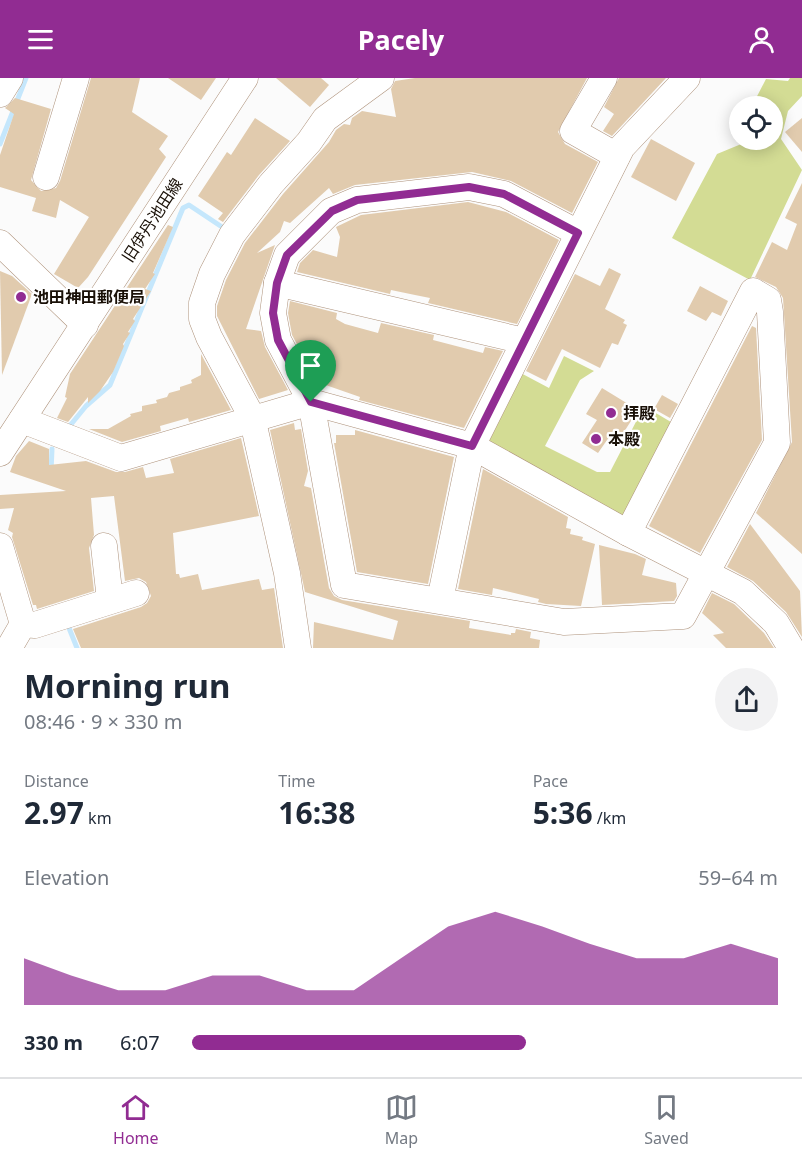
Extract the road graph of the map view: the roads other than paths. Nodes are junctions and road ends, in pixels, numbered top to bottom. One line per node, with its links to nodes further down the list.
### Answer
1 (10, 78): 7 (street)
2 (75, 78): 9 (street)
3 (245, 78): 13 (street, 旧伊丹池田線)
4 (381, 78): 16 (street)
5 (604, 78): 8 (street)
6 (687, 78): 8 (street)
7 (0, 94)
8 (617, 156): 10 (street)
9 (46, 177)
10 (578, 233): 12 (street); 14 (street)
11 (0, 243): 13 (street)
12 (277, 283): 14 (street); 15 (street)
13 (85, 325): 17 (street, 旧伊丹池田線)
14 (524, 341): 18 (street)
15 (311, 402): 16 (street); 18 (street); 26 (street)
16 (252, 417): 17 (street); 29 (street)
17 (22, 420): 19 (street, 旧伊丹池田線)
18 (472, 446): 20 (street); 26 (street)
19 (0, 453)
20 (628, 533): 23 (street); 23 (street)
21 (0, 546): 27 (street)
22 (104, 546): 25 (street)
23 (706, 574): 26 (street); 30 (street)
24 (136, 593): 25 (street)
25 (110, 600): 27 (street)
26 (440, 600)
27 (23, 624): 28 (street)
28 (9, 648)
29 (298, 648)
30 (791, 648)

